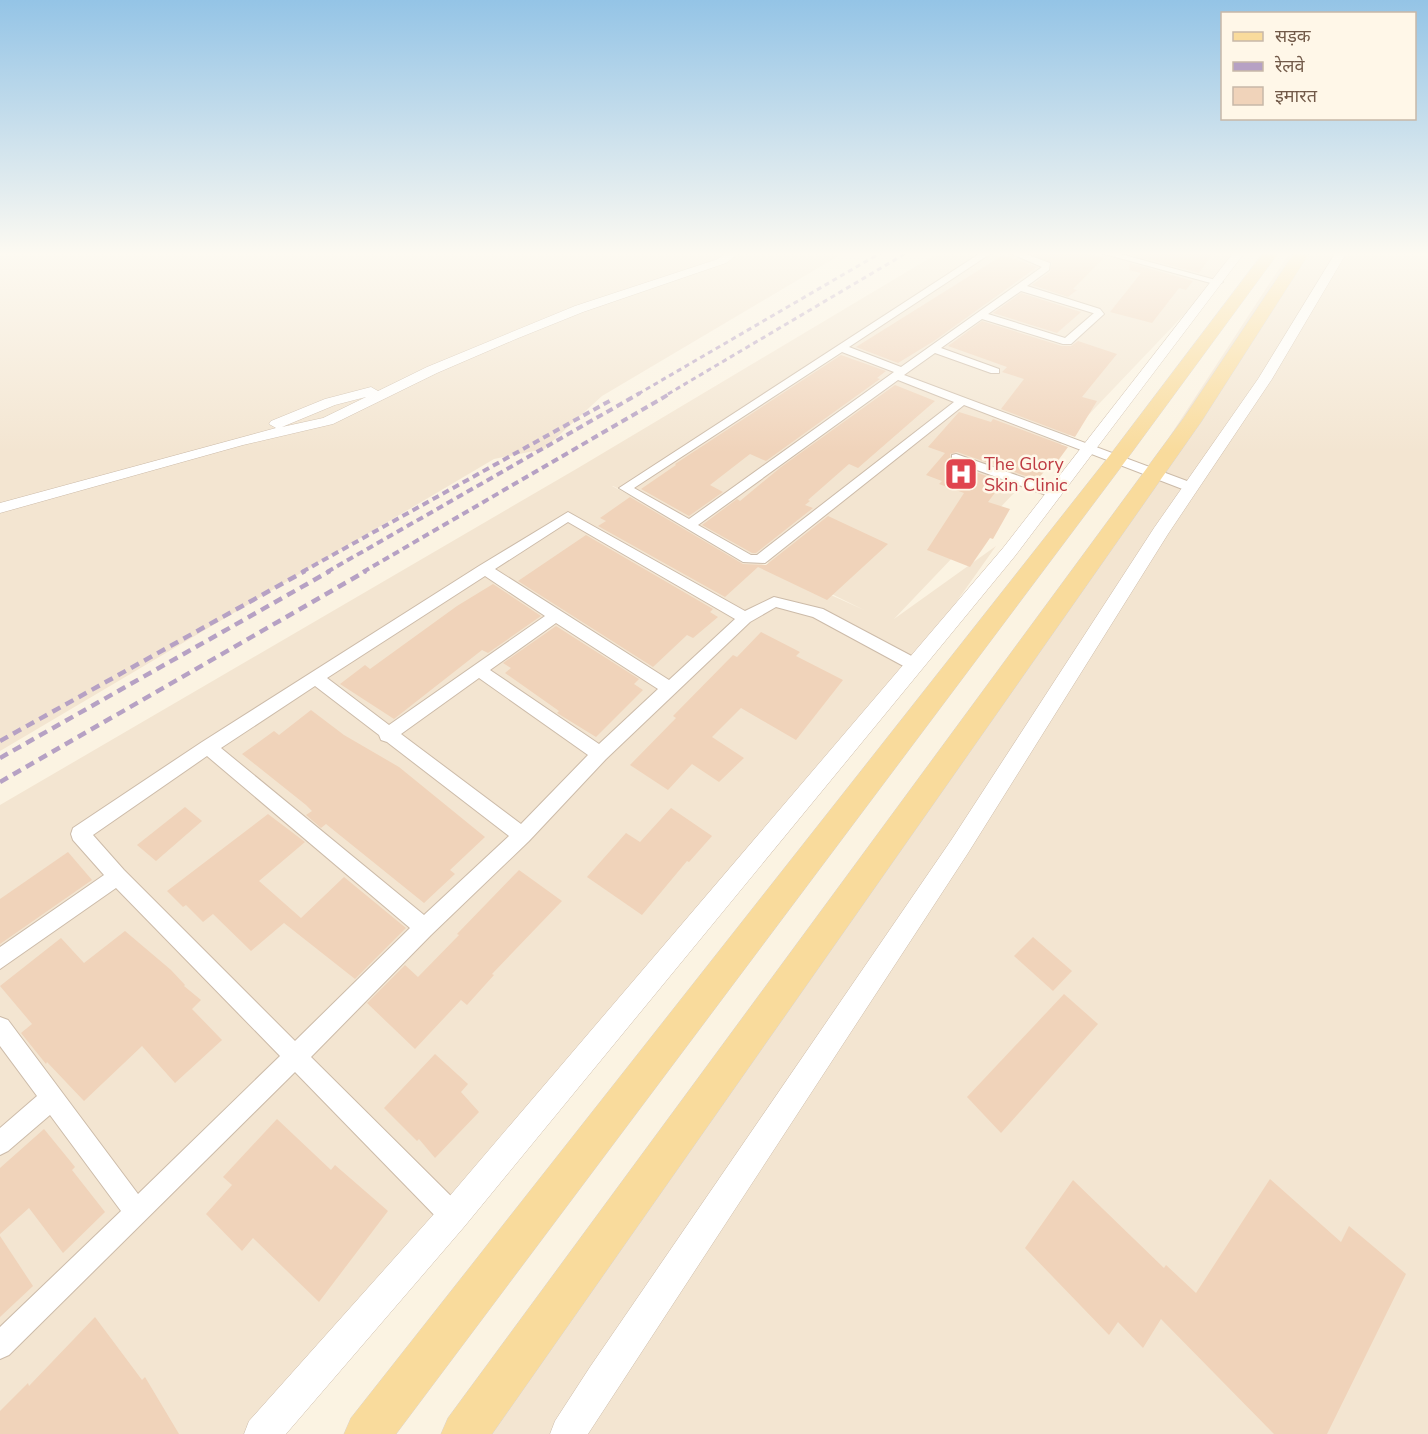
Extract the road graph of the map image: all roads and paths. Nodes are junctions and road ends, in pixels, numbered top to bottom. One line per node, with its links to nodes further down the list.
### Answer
1 (556, 319): 21 (street)
2 (887, 319): 10 (street)
3 (976, 319): 11 (street)
4 (993, 319): 5 (street)
5 (1093, 319)
6 (1189, 319): 15 (street)
7 (1222, 319): 17 (main road)
8 (1259, 319): 18 (main road)
9 (1301, 319): 19 (street)
10 (842, 348): 13 (street); 22 (street)
11 (934, 349): 12 (street); 13 (street)
12 (995, 371)
13 (900, 374): 14 (street); 22 (street)
14 (963, 400): 15 (street); 22 (street)
15 (1090, 447): 17 (street); 20 (street)
16 (956, 458): 20 (street)
17 (1118, 459): 18 (street); 45 (main road)
18 (1154, 473): 19 (street); 46 (main road)
19 (1190, 487): 47 (street)
20 (1054, 493): 26 (street)
21 (0, 508)
22 (689, 525)
23 (484, 569): 24 (street); 25 (street); 28 (street)
24 (555, 616): 27 (street); 29 (street)
25 (745, 618): 26 (street); 29 (street)
26 (915, 665): 42 (street)
27 (479, 670): 30 (street); 32 (street)
28 (316, 678): 30 (street); 31 (street)
29 (670, 689): 32 (street)
30 (387, 735): 33 (street)
31 (208, 747): 34 (street); 35 (street)
32 (600, 754): 33 (street)
33 (522, 835): 35 (street)
34 (117, 876): 36 (street); 38 (street)
35 (424, 928): 38 (street)
36 (0, 959)
37 (0, 1028): 39 (street)
38 (296, 1056): 41 (street); 42 (street)
39 (51, 1099): 40 (street); 41 (street)
40 (0, 1143)
41 (136, 1211): 43 (street)
42 (453, 1216): 44 (street)
43 (0, 1346)
44 (262, 1434)
45 (367, 1434)
46 (464, 1434)
47 (568, 1434)

